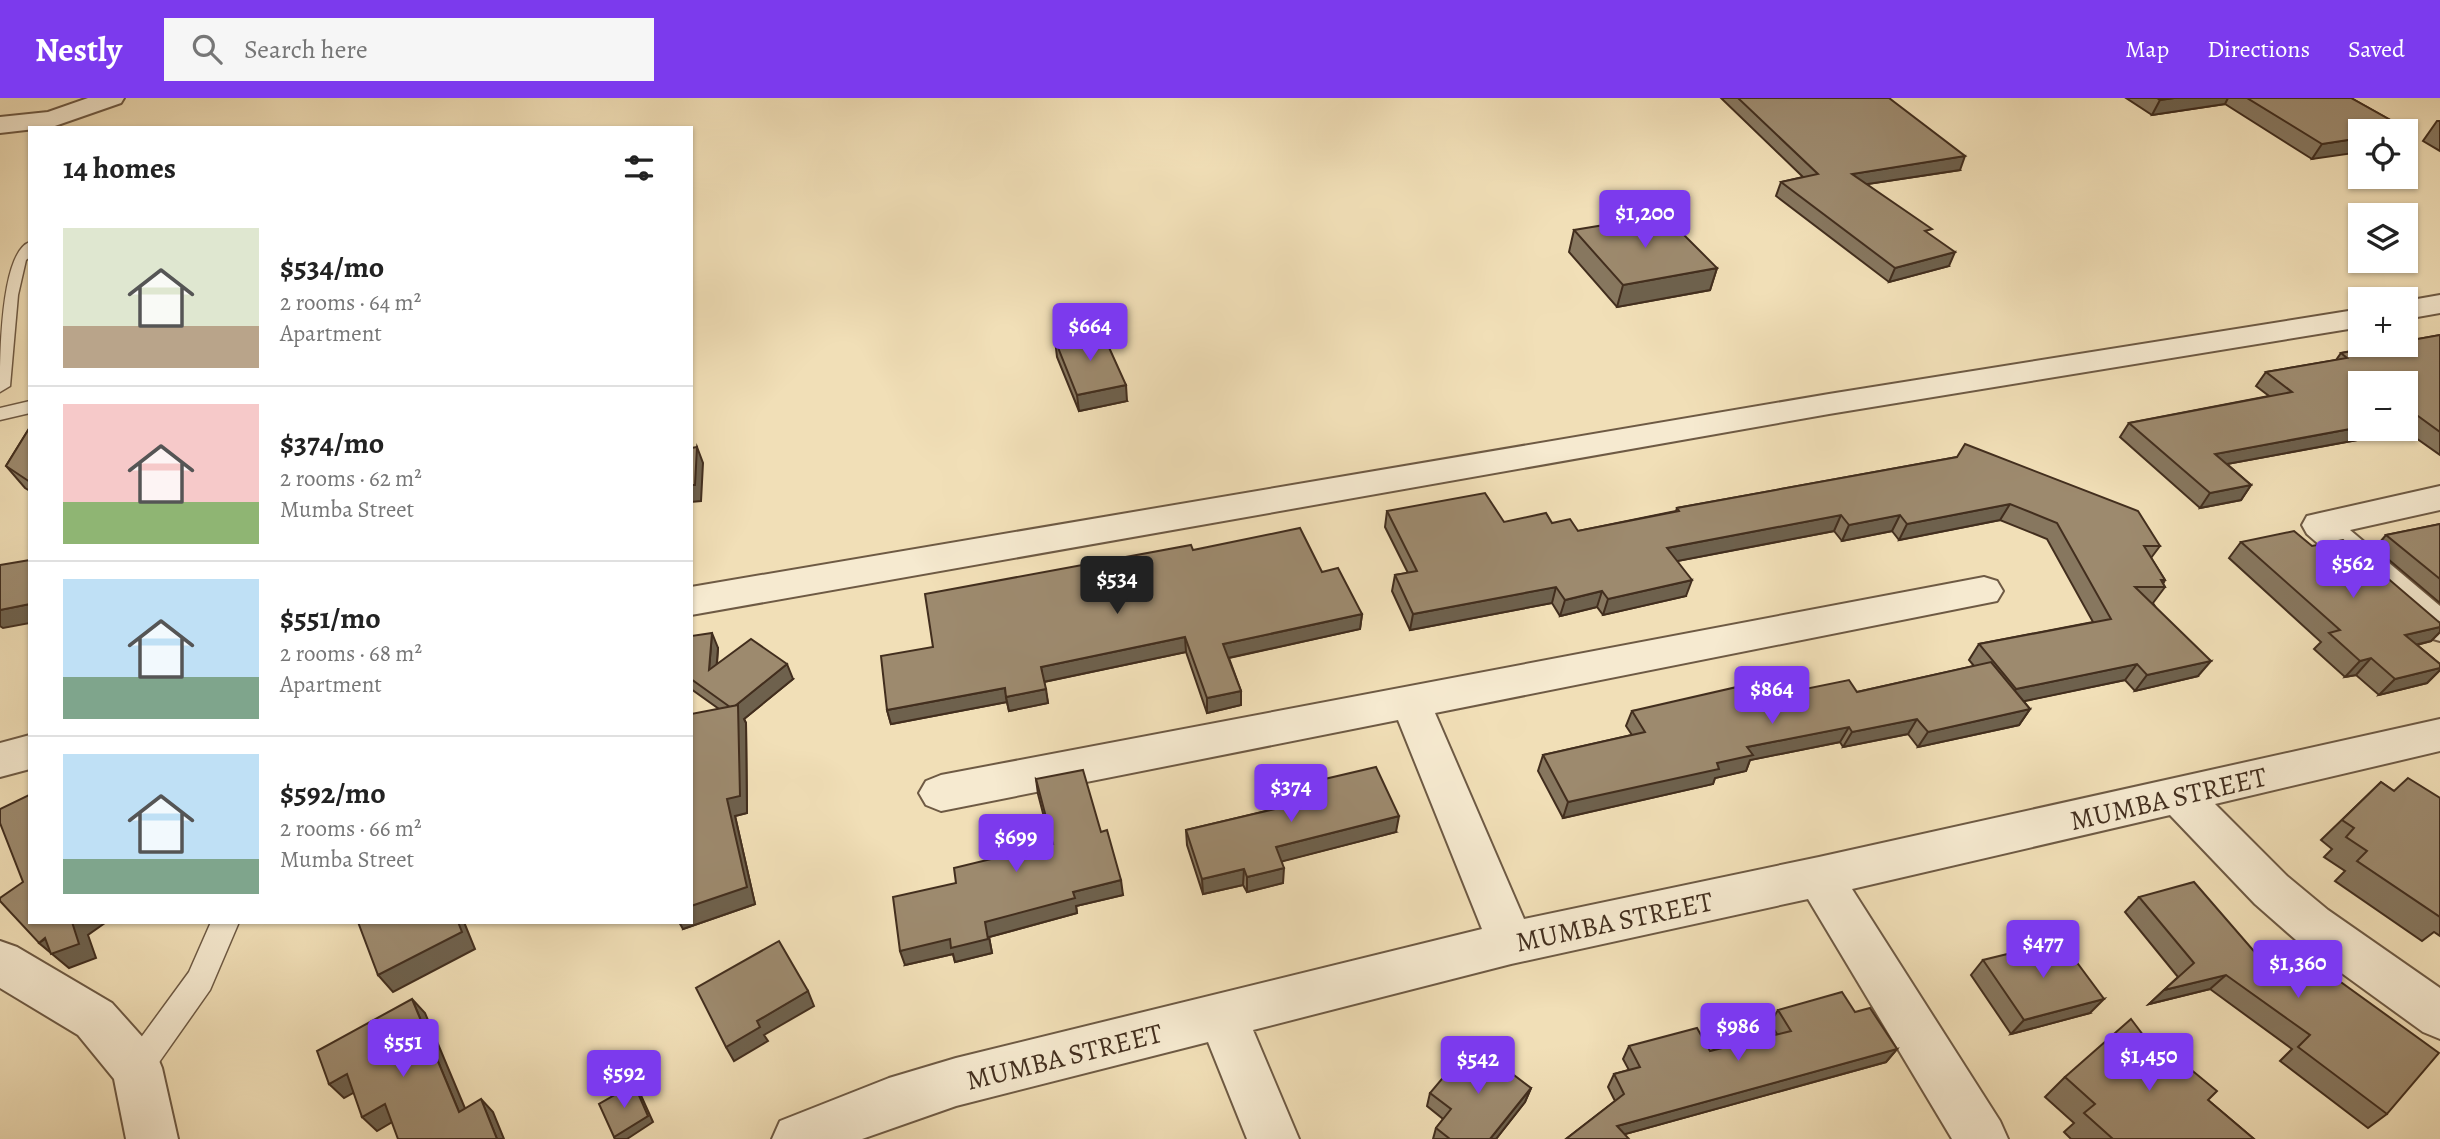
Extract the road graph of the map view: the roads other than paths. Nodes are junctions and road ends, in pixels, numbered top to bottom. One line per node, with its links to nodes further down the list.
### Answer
1 (112, 98): 2 (street)
2 (0, 125)
3 (28, 249): 7 (lane)
4 (2440, 304): 5 (street)
5 (2418, 308)
6 (2348, 320): 12 (street)
7 (0, 386)
8 (28, 407): 9 (lane)
9 (0, 414)
10 (2440, 498): 13 (street)
11 (1984, 591): 14 (street)
12 (693, 601)
13 (2440, 627)
14 (1410, 701): 18 (street); 22 (street)
15 (2440, 735): 19 (street, MUMBA STREET)
16 (28, 753): 17 (street)
17 (0, 760)
18 (941, 793)
19 (2179, 796): 20 (street, MUMBA STREET); 25 (street)
20 (1819, 877): 22 (street, MUMBA STREET); 30 (street)
21 (224, 924): 26 (lane)
22 (1511, 943): 24 (street, MUMBA STREET)
23 (0, 962): 26 (street)
24 (1222, 1016): 28 (street, MUMBA STREET); 29 (street)
25 (2440, 1016)
26 (137, 1068): 27 (street)
27 (152, 1139)
28 (798, 1139)
29 (1273, 1139)
30 (1982, 1139)

